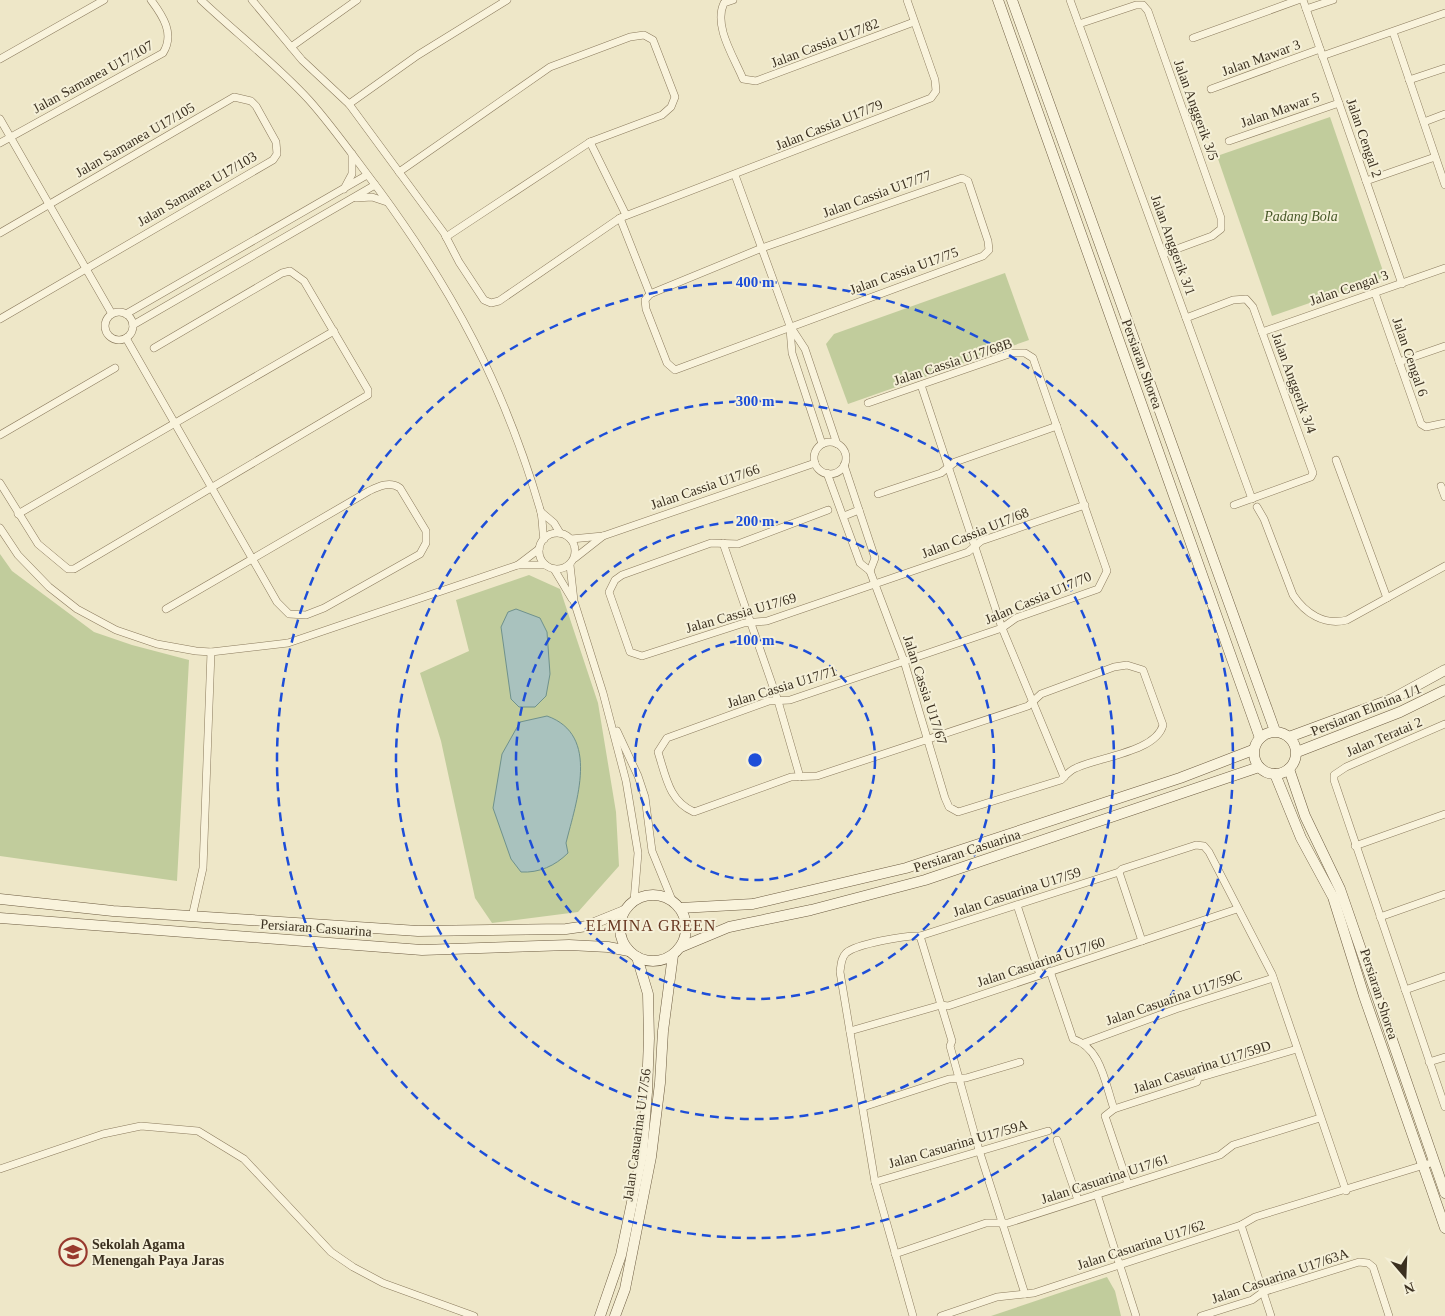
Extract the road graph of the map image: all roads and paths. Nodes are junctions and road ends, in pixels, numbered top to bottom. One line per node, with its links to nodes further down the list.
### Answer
1 (104, 0): 23 (street)
2 (150, 0): 33 (street, Jalan Samanea U17/107)
3 (200, 0): 37 (street)
4 (252, 0): 21 (street)
5 (357, 0): 21 (street)
6 (507, 0): 29 (street)
7 (733, 0): 17 (street, Jalan Cassia U17/82)
8 (907, 0): 17 (street)
9 (998, 0): 132 (street, Persiaran Shorea)
10 (1012, 0): 129 (street, Persiaran Shorea)
11 (1070, 0): 18 (street, Jalan Anggerik 3/1)
12 (1298, 0): 20 (street)
13 (1303, 0): 15 (street, Jalan Cengal 2)
14 (1333, 0): 15 (street)
15 (1306, 10): 22 (street, Jalan Cengal 2)
16 (1445, 14): 19 (street, Jalan Mawar 3)
17 (914, 22): 41 (street, Jalan Cassia U17/79)
18 (1079, 24): 54 (street, Jalan Anggerik 3/1); 54 (street, Jalan Anggerik 3/5)
19 (1393, 32): 22 (street, Jalan Mawar 3); 25 (street)
20 (1192, 38)
21 (292, 47): 29 (street)
22 (1321, 53): 26 (street, Jalan Mawar 3); 28 (street, Jalan Cengal 2)
23 (0, 59)
24 (1445, 68): 25 (street)
25 (1409, 80): 32 (street)
26 (1211, 89)
27 (234, 97): 48 (street, Jalan Samanea U17/105); 56 (street, Jalan Samanea U17/103)
28 (1339, 103): 34 (street, Jalan Mawar 5); 42 (street, Jalan Cengal 2)
29 (349, 104): 39 (street)
30 (1445, 114): 32 (street)
31 (0, 119): 33 (street)
32 (1424, 122): 38 (street)
33 (11, 137): 36 (street, Jalan Samanea U17/107); 48 (street)
34 (1229, 141)
35 (590, 142): 39 (street); 50 (street); 52 (street)
36 (0, 143)
37 (352, 154): 40 (street); 45 (street)
38 (1435, 157): 42 (street); 44 (street)
39 (399, 172): 52 (street)
40 (367, 175): 43 (street); 45 (street)
41 (736, 175): 50 (street, Jalan Cassia U17/79); 53 (street)
42 (1366, 181): 57 (street, Jalan Cengal 2)
43 (375, 185): 46 (street); 47 (street)
44 (1445, 185)
45 (342, 191): 61 (street)
46 (348, 200): 47 (street); 64 (street)
47 (387, 202): 97 (street)
48 (49, 204): 51 (street, Jalan Samanea U17/105); 56 (street)
49 (979, 213): 53 (street, Jalan Cassia U17/77); 65 (street, Jalan Cassia U17/75)
50 (623, 217): 52 (street, Jalan Cassia U17/79); 59 (street)
51 (0, 233)
52 (446, 237)
53 (762, 248): 59 (street, Jalan Cassia U17/77); 65 (street)
54 (1163, 254): 62 (street, Jalan Anggerik 3/1)
55 (1445, 268): 57 (street, Jalan Cengal 3)
56 (86, 269): 60 (street); 63 (street)
57 (1402, 284): 58 (street, Jalan Cengal 3)
58 (1375, 293): 67 (street, Jalan Cengal 3); 71 (street, Jalan Cengal 6)
59 (648, 297): 65 (street)
60 (112, 314): 61 (street); 68 (street)
61 (126, 314): 64 (street)
62 (1186, 318): 67 (street, Jalan Anggerik 3/4); 91 (street, Jalan Anggerik 3/1)
63 (0, 319)
64 (133, 325): 68 (street)
65 (790, 326): 79 (street); 80 (street)
66 (334, 332): 70 (street); 75 (street); 88 (street)
67 (1262, 332): 91 (street, Jalan Anggerik 3/4)
68 (126, 338): 75 (street)
69 (1445, 346): 71 (street)
70 (154, 348)
71 (1399, 362): 76 (street, Jalan Cengal 6)
72 (115, 368): 78 (street)
73 (921, 385): 74 (street, Jalan Cassia U17/68B); 77 (street, Jalan Cassia U17/68B); 84 (street)
74 (868, 403)
75 (175, 423): 88 (street); 98 (street)
76 (1445, 423)
77 (1057, 426): 84 (street); 92 (street, Jalan Cassia U17/68B)
78 (0, 435)
79 (822, 444): 80 (street); 82 (street)
80 (837, 444): 83 (street)
81 (1336, 460): 116 (street)
82 (816, 463): 85 (street); 102 (street, Jalan Cassia U17/66)
83 (844, 465): 85 (street); 96 (street, Jalan Cassia U17/67)
84 (948, 467): 89 (street); 106 (street)
85 (827, 473): 99 (street, Jalan Cassia U17/67)
86 (0, 483): 98 (street)
87 (1442, 486): 90 (street)
88 (213, 488): 98 (street); 108 (street)
89 (878, 494)
90 (1445, 497)
91 (1252, 499): 93 (street)
92 (1085, 505): 106 (street, Jalan Cassia U17/68); 120 (street, Jalan Cassia U17/70)
93 (1234, 505)
94 (1257, 507): 116 (street)
95 (828, 510): 105 (street)
96 (859, 510): 99 (street); 114 (street, Jalan Cassia U17/67)
97 (541, 512): 101 (street); 103 (street)
98 (18, 514)
99 (844, 516): 114 (street, Jalan Cassia U17/67)
100 (0, 528): 121 (street)
101 (560, 533): 103 (street); 104 (street)
102 (603, 536): 104 (street, Jalan Cassia U17/66); 109 (street, Jalan Cassia U17/66)
103 (544, 538): 107 (street)
104 (571, 539): 109 (street)
105 (723, 544): 119 (street); 119 (street, Jalan Cassia U17/69)
106 (976, 546): 115 (street, Jalan Cassia U17/68); 120 (street)
107 (539, 549): 110 (street); 111 (street)
108 (253, 559): 108 (street); 118 (street)
109 (572, 561): 113 (street); 117 (street)
110 (518, 565): 111 (street); 121 (street)
111 (545, 565): 113 (street)
112 (1445, 566): 116 (street)
113 (554, 569): 117 (street)
114 (870, 571): 115 (street, Jalan Cassia U17/67)
115 (875, 584): 119 (street, Jalan Cassia U17/69); 122 (street, Jalan Cassia U17/67)
116 (1387, 598)
117 (574, 601): 127 (street)
118 (166, 609)
119 (751, 623): 125 (street)
120 (1002, 628): 122 (street, Jalan Cassia U17/70); 126 (street)
121 (211, 652): 151 (street)
122 (904, 661): 125 (street, Jalan Cassia U17/71); 131 (street, Jalan Cassia U17/67)
123 (1445, 670): 130 (street, Persiaran Elmina 1/1)
124 (1445, 692): 134 (street, Persiaran Elmina 1/1)
125 (778, 701): 138 (street); 138 (street, Jalan Cassia U17/71)
126 (1032, 702): 131 (street); 139 (street); 139 (street)
127 (610, 717): 145 (street); 146 (street)
128 (1445, 724): 141 (street, Jalan Teratai 2)
129 (1275, 731): 130 (street); 132 (street)
130 (1289, 736): 134 (street)
131 (929, 738): 138 (street); 139 (street, Jalan Cassia U17/67)
132 (1260, 738): 133 (street)
133 (1254, 750): 135 (street); 148 (street, Persiaran Casuarina)
134 (1297, 752): 136 (street)
135 (1259, 767): 137 (street); 156 (street, Persiaran Casuarina)
136 (1289, 769): 137 (street); 179 (street, Persiaran Shorea)
137 (1275, 774): 180 (street, Persiaran Shorea)
138 (800, 777)
139 (1064, 777)
140 (1445, 814): 141 (street)
141 (1355, 846): 152 (street)
142 (1119, 872): 147 (street, Jalan Casuarina U17/59); 149 (street, Jalan Casuarina U17/59); 155 (street)
143 (1445, 894): 152 (street)
144 (0, 899): 151 (street, Persiaran Casuarina)
145 (672, 900): 146 (street); 148 (street)
146 (634, 901): 150 (street)
147 (1017, 905): 154 (street, Jalan Casuarina U17/59); 160 (street)
148 (680, 908): 156 (street)
149 (1237, 908): 155 (street, Jalan Casuarina U17/60); 162 (street, Jalan Casuarina U17/59)
150 (624, 911): 151 (street, Persiaran Casuarina); 157 (street)
151 (192, 917)
152 (1380, 917): 163 (street)
153 (0, 918): 157 (street, Persiaran Casuarina)
154 (920, 936): 164 (street); 165 (street, Jalan Casuarina U17/59)
155 (1142, 941): 159 (street, Jalan Casuarina U17/60)
156 (681, 947): 158 (street)
157 (633, 954): 158 (street); 196 (street, Jalan Casuarina U17/56)
158 (673, 955): 197 (street, Jalan Casuarina U17/56)
159 (1050, 971): 160 (street, Jalan Casuarina U17/60); 166 (street)
160 (1040, 975): 164 (street, Jalan Casuarina U17/60)
161 (1445, 976): 163 (street)
162 (1273, 978): 166 (street, Jalan Casuarina U17/59C); 167 (street, Jalan Casuarina U17/59)
163 (1405, 990): 170 (street)
164 (941, 1005): 165 (street, Jalan Casuarina U17/60); 171 (street)
165 (850, 1032): 172 (street, Jalan Casuarina U17/59)
166 (1084, 1043): 174 (street)
167 (1297, 1049): 174 (street, Jalan Casuarina U17/59D); 175 (street, Jalan Casuarina U17/59)
168 (1445, 1056): 170 (street)
169 (1020, 1062): 171 (street)
170 (1429, 1062): 173 (street)
171 (960, 1078): 172 (street); 178 (street)
172 (863, 1107): 182 (street, Jalan Casuarina U17/59)
173 (1445, 1107)
174 (1114, 1109): 183 (street)
175 (1320, 1118): 183 (street, Jalan Casuarina U17/61); 184 (street, Jalan Casuarina U17/59)
176 (1048, 1131): 178 (street, Jalan Casuarina U17/59A)
177 (1058, 1140): 187 (street)
178 (979, 1150): 182 (street, Jalan Casuarina U17/59A); 188 (street)
179 (1434, 1162): 180 (street, Jalan Casuarina U17/62); 186 (street, Persiaran Shorea)
180 (1424, 1166): 184 (street, Jalan Casuarina U17/62); 190 (street, Persiaran Shorea)
181 (0, 1169): 195 (street)
182 (875, 1182): 191 (street, Jalan Casuarina U17/59)
183 (1128, 1184): 185 (street, Jalan Casuarina U17/61)
184 (1346, 1191): 189 (street, Jalan Casuarina U17/62)
185 (1097, 1194): 187 (street, Jalan Casuarina U17/61); 192 (street)
186 (1445, 1194)
187 (1078, 1200): 188 (street, Jalan Casuarina U17/61)
188 (1003, 1224): 191 (street, Jalan Casuarina U17/61); 194 (street)
189 (1241, 1225): 192 (street, Jalan Casuarina U17/62); 193 (street)
190 (1445, 1228)
191 (895, 1254): 198 (street, Jalan Casuarina U17/59)
192 (1120, 1266): 194 (street, Jalan Casuarina U17/62); 200 (street)
193 (1263, 1292): 201 (street, Jalan Casuarina U17/63A); 202 (street); 203 (street, Jalan Casuarina U17/63A)
194 (1025, 1294): 199 (street, Jalan Casuarina U17/62)
195 (474, 1316)
196 (600, 1316)
197 (615, 1316)
198 (913, 1316)
199 (941, 1316)
200 (1136, 1316)
201 (1201, 1316)
202 (1271, 1316)
203 (1389, 1316)

